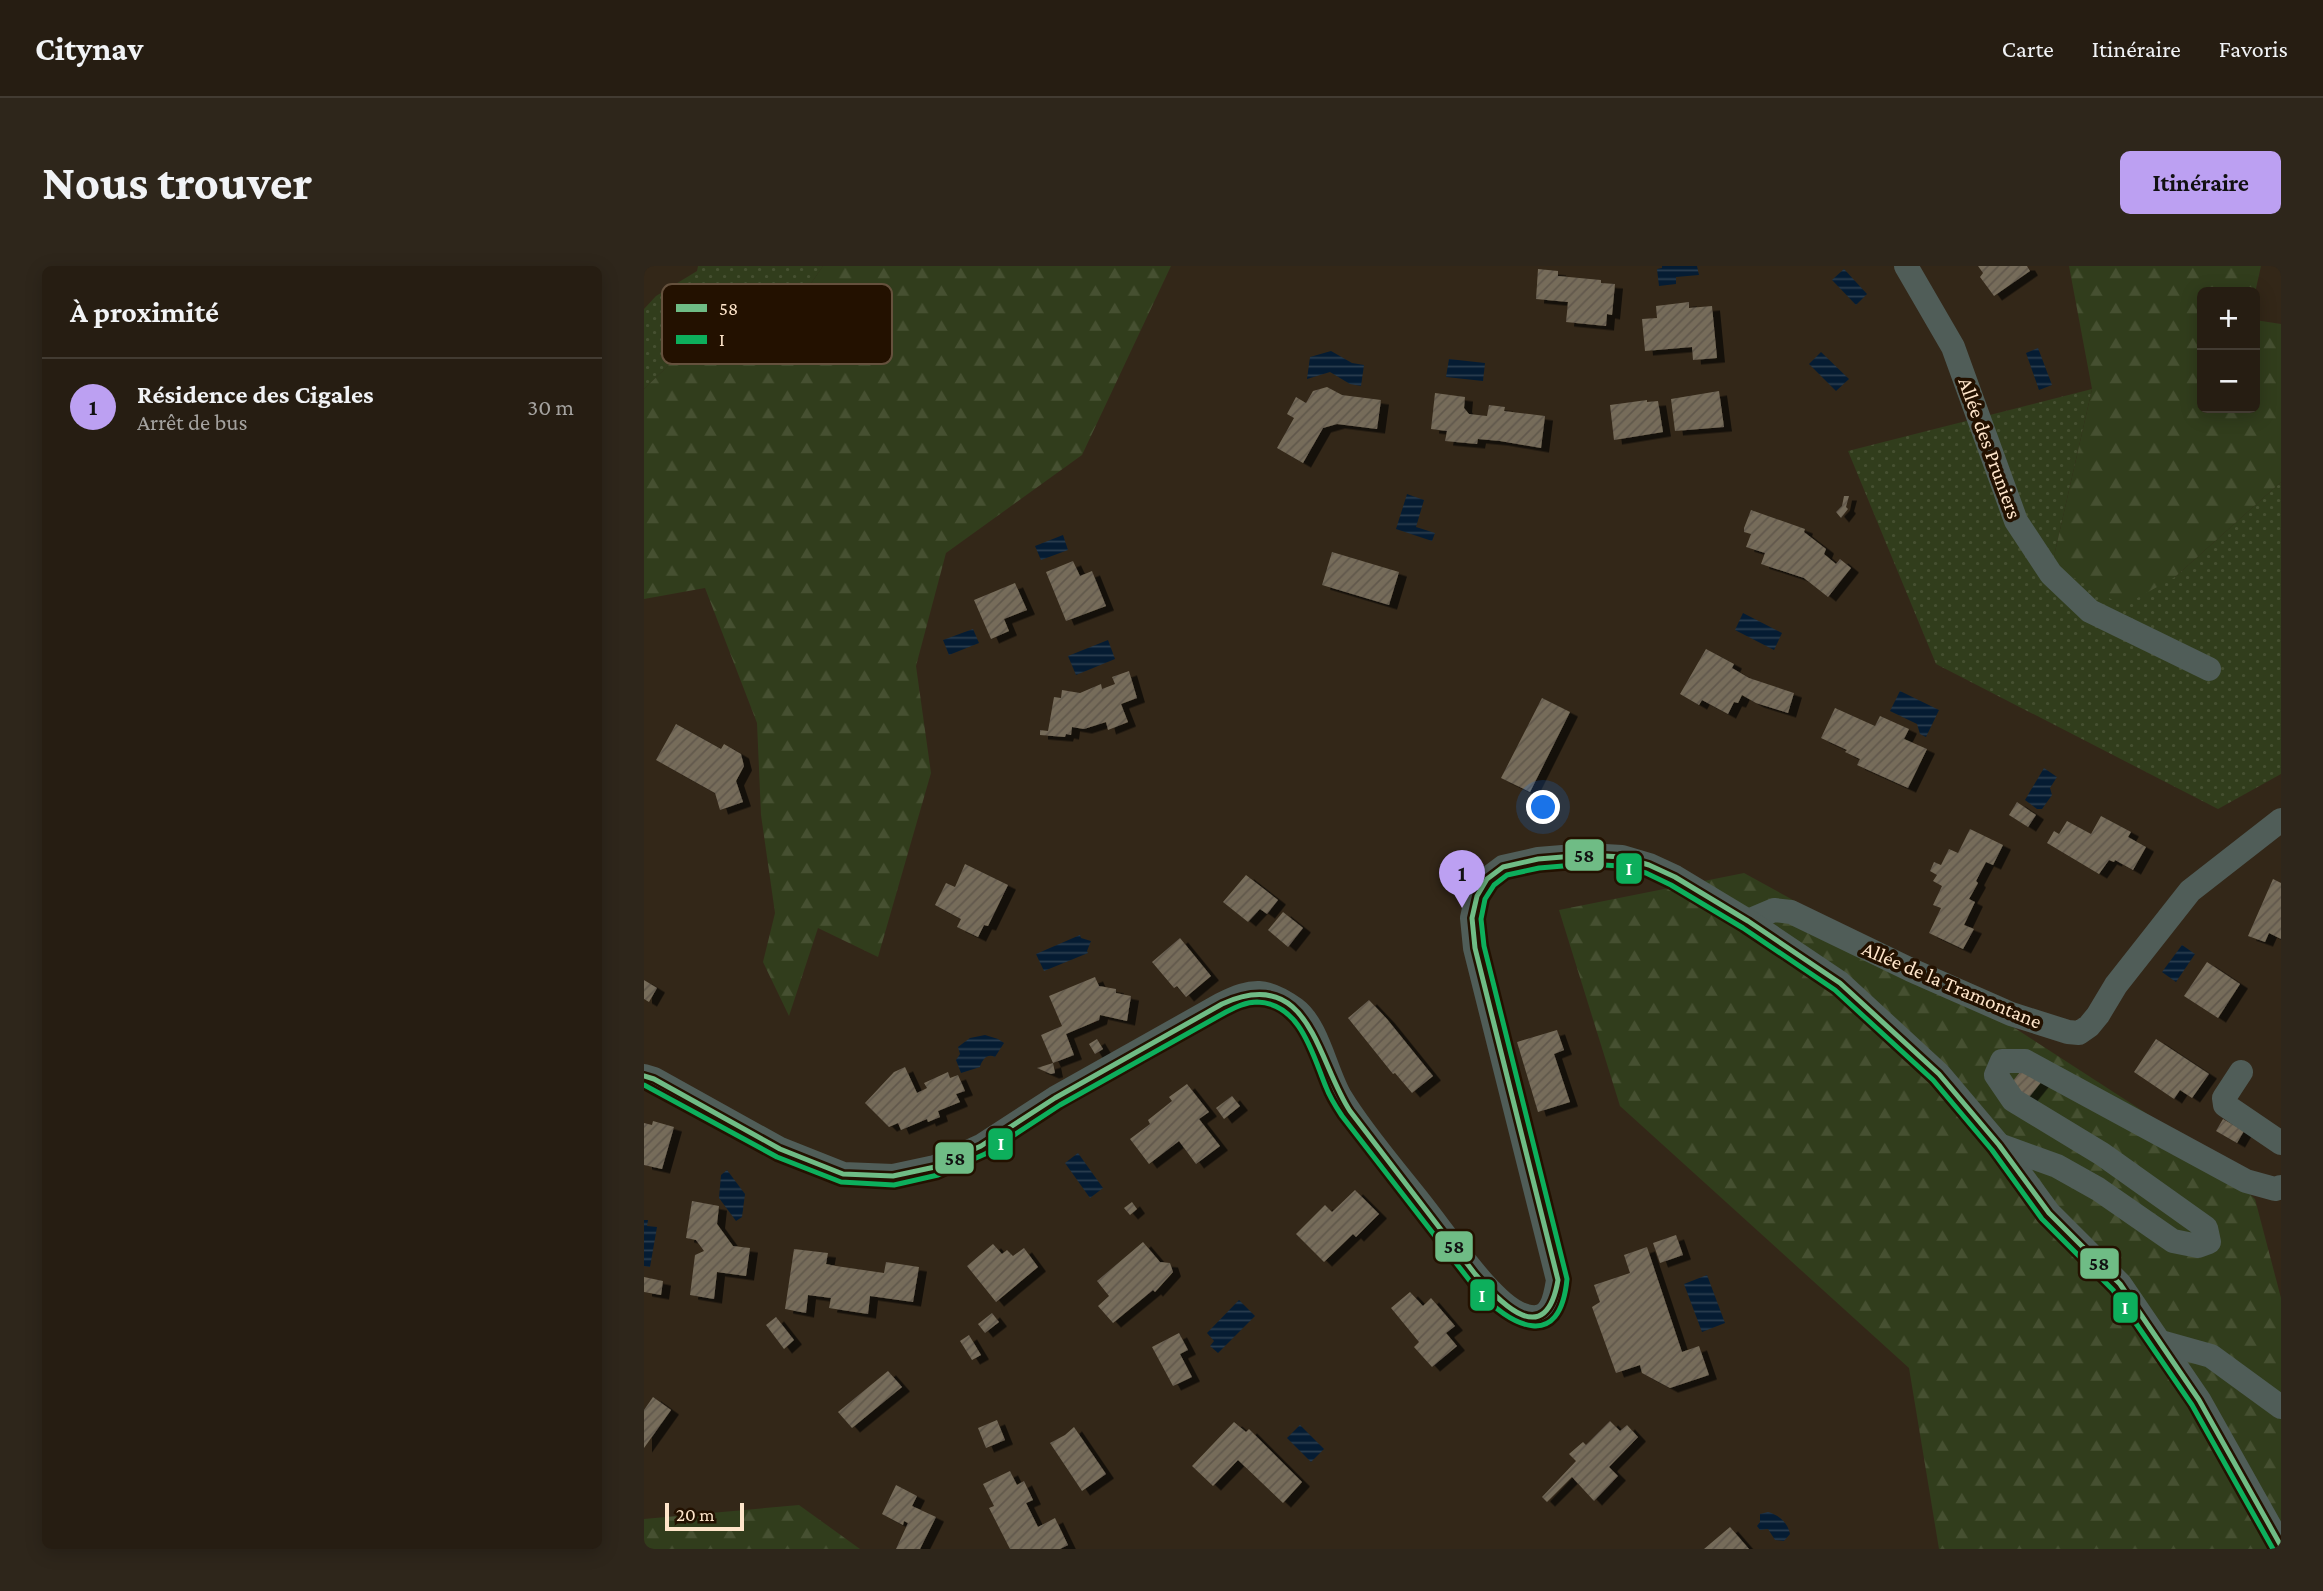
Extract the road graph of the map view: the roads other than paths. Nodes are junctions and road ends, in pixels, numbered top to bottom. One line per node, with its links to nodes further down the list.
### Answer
1 (1906, 266): 2 (street, Allée des Pruniers)
2 (2209, 669)
3 (2281, 820): 4 (street, Allée de la Tramontane)
4 (1748, 921): 6 (street); 8 (street)
5 (2241, 1072): 7 (street)
6 (644, 1076)
7 (2281, 1143)
8 (1999, 1145): 9 (street); 10 (street)
9 (2281, 1187)
10 (2161, 1342): 11 (street); 12 (street)
11 (2281, 1407)
12 (2281, 1546)

